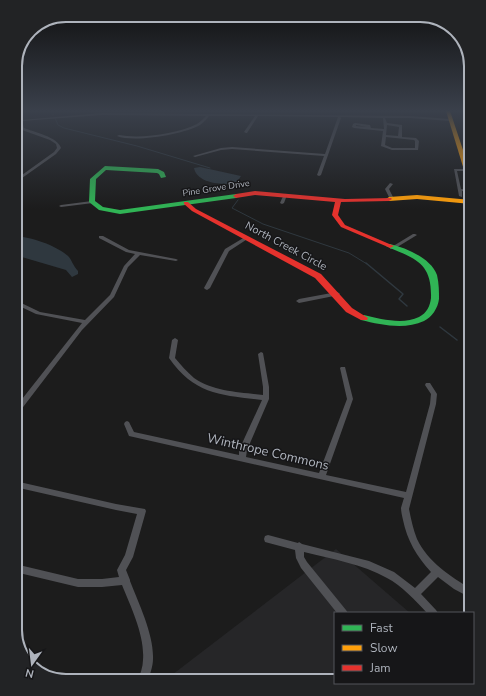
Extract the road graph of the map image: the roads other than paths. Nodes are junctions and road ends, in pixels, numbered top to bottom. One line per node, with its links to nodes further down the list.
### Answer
1 (57, 143): 12 (street)
2 (329, 143): 6 (street)
3 (383, 143): 4 (street)
4 (417, 143)
5 (459, 143): 8 (street)
6 (325, 155): 7 (street); 11 (street)
7 (195, 156)
8 (464, 157)
9 (464, 169): 14 (street)
10 (161, 172): 20 (street)
11 (319, 175)
12 (22, 177)
13 (390, 184): 17 (street)
14 (460, 190): 15 (street); 16 (street)
15 (464, 190)
16 (461, 196)
17 (392, 198): 18 (street, Pine Grove Drive); 19 (street, Pine Grove Drive)
18 (338, 200): 21 (street, Pine Grove Drive); 26 (street, North Creek Circle)
19 (464, 201)
20 (92, 202): 21 (street, Pine Grove Drive); 22 (street)
21 (186, 203): 25 (street, North Creek Circle)
22 (61, 206)
23 (415, 235): 26 (street)
24 (101, 237): 27 (street)
25 (247, 238): 29 (street); 30 (street, North Creek Circle)
26 (392, 248): 30 (street, North Creek Circle)
27 (138, 254): 28 (street); 33 (street)
28 (176, 260)
29 (207, 288)
30 (337, 294): 31 (street)
31 (298, 301)
32 (22, 308): 33 (street)
33 (85, 322): 39 (street)
34 (175, 340): 38 (street)
35 (261, 354): 38 (street)
36 (343, 368): 42 (street)
37 (428, 385): 44 (street)
38 (266, 398): 41 (street)
39 (22, 404)
40 (127, 424): 41 (street, Winthrope Commons)
41 (242, 458): 42 (street, Winthrope Commons)
42 (322, 476): 44 (street, Winthrope Commons)
43 (22, 486): 49 (street)
44 (408, 496): 48 (street)
45 (268, 539): 46 (street)
46 (300, 546): 51 (street); 52 (street)
47 (22, 570): 49 (street)
48 (437, 572): 50 (street); 51 (street)
49 (126, 580): 54 (street)
50 (464, 589)
51 (414, 594): 53 (street)
52 (342, 612)
53 (432, 612)
54 (145, 674)

